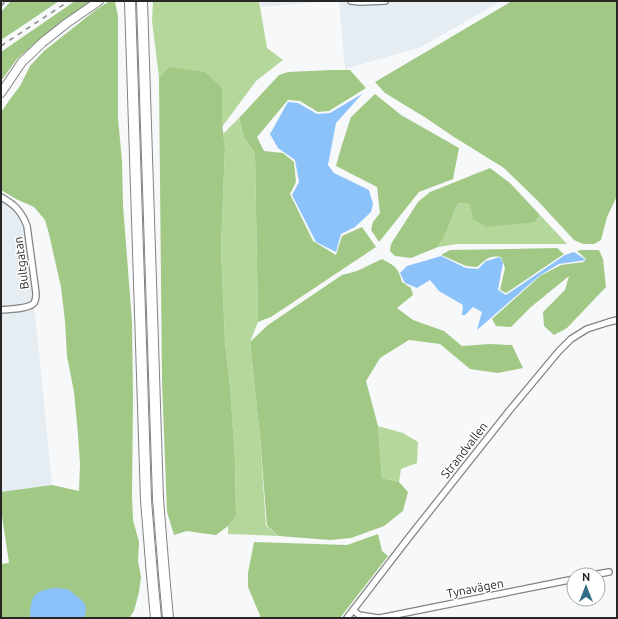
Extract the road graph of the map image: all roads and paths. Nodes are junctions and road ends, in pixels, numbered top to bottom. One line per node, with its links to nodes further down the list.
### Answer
1 (99, 1): 6 (street)
2 (130, 1): 14 (highway)
3 (142, 1): 15 (highway)
4 (351, 1): 5 (street)
5 (385, 1)
6 (1, 93)
7 (1, 197): 8 (street, Bultgatan)
8 (1, 310)
9 (617, 320): 13 (street, Strandvallen)
10 (609, 572): 11 (street)
11 (606, 573)
12 (566, 581): 17 (street, Tynavägen)
13 (353, 610): 16 (street, Strandvallen); 17 (street, Tynavägen)
14 (156, 618)
15 (168, 618)
16 (347, 618)
17 (379, 618)

